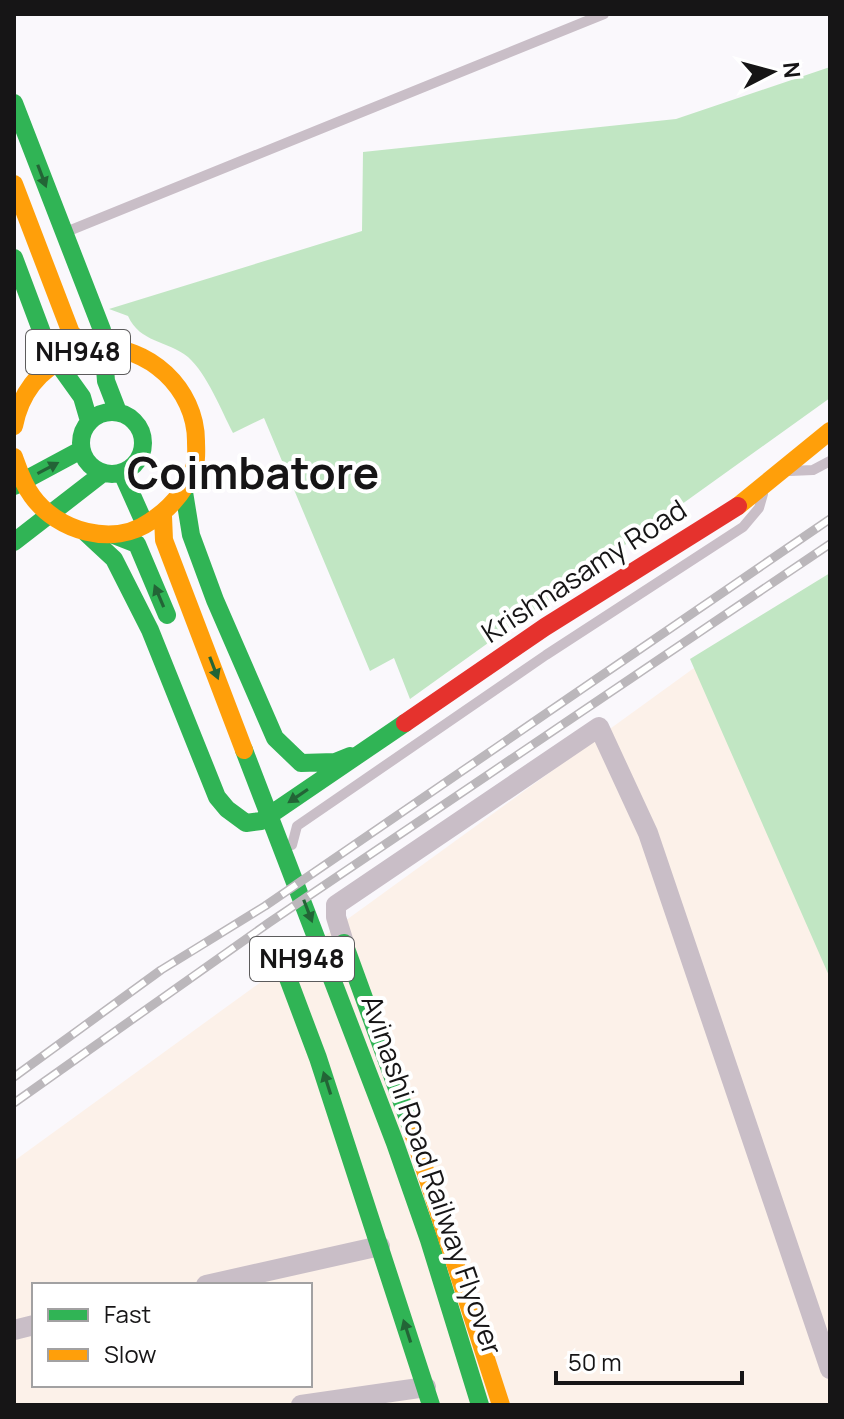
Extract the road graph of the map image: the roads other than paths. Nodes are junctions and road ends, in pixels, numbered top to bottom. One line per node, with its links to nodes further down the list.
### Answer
1 (604, 14): 4 (lane)
2 (14, 103): 4 (main road, one-way to 4)
3 (17, 190): 6 (main road, NH948)
4 (64, 233): 9 (main road)
5 (14, 258): 10 (main road)
6 (49, 272): 7 (main road, NH948); 8 (main road, NH948)
7 (89, 349): 8 (main road, NH948); 20 (main road, NH948)
8 (45, 369): 11 (main road, NH948)
9 (118, 412): 10 (main road); 17 (main road)
10 (89, 421): 13 (main road)
11 (14, 426)
12 (830, 431): 18 (main road, Krishnasamy Road)
13 (81, 450): 16 (main road); 19 (main road, one-way to 13)
14 (14, 457): 23 (main road, NH948)
15 (830, 461): 18 (lane)
16 (103, 473): 17 (main road); 25 (main road)
17 (122, 473): 22 (main road)
18 (773, 477): 27 (main road, Krishnasamy Road); 30 (lane)
19 (14, 486)
20 (184, 492): 21 (main road, NH948); 27 (main road, Krishnasamy Road)
21 (163, 516): 24 (main road, NH948); 39 (main road, Avinashi Road Railway Flyover / NH948, one-way to 39)
22 (143, 520)
23 (86, 533): 24 (main road, NH948); 27 (main road, Krishnasamy Road, one-way to 23)
24 (114, 535): 26 (main road, one-way to 24)
25 (14, 542)
26 (176, 637)
27 (362, 752)
28 (238, 795): 29 (main road)
29 (255, 839)
30 (285, 877)
31 (294, 940): 33 (main road, NH948)
32 (344, 943): 34 (main road, one-way to 32); 36 (street); 40 (main road)
33 (311, 983)
34 (380, 1246): 35 (street); 37 (main road, one-way to 34)
35 (215, 1283)
36 (830, 1369)
37 (428, 1396): 38 (street)
38 (301, 1405)
39 (480, 1405)
40 (501, 1405)

